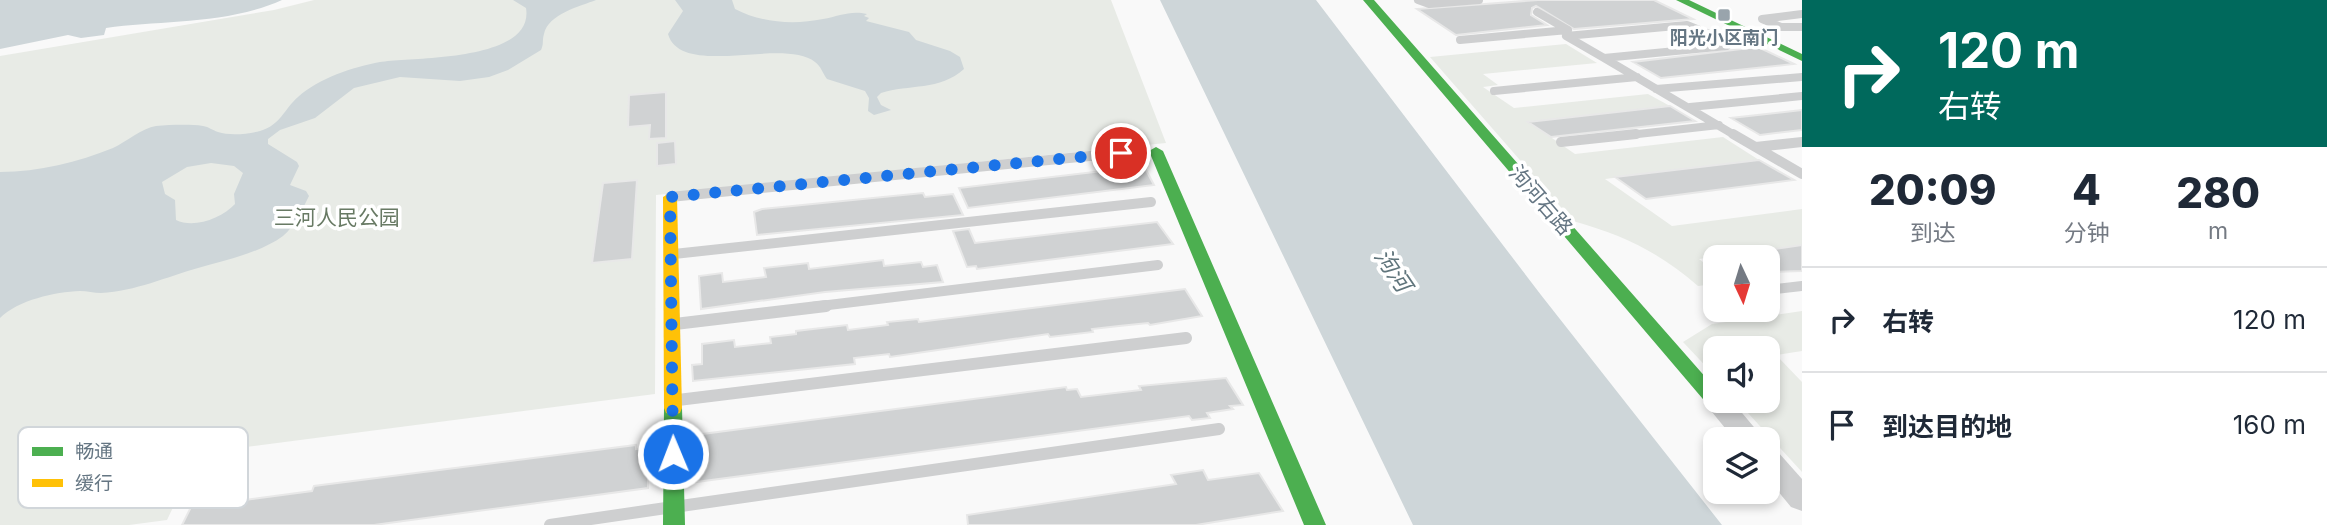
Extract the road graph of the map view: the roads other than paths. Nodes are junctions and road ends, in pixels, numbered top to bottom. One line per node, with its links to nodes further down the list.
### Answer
1 (1367, 0): 36 (street, 泃河右路)
2 (1418, 0): 3 (lane)
3 (1479, 0)
4 (1681, 0): 8 (street)
5 (1537, 12): 10 (lane)
6 (1802, 14): 7 (lane)
7 (1769, 23): 8 (lane); 9 (lane)
8 (1735, 26): 14 (street)
9 (1802, 27)
10 (1568, 30): 11 (lane); 12 (lane)
11 (1577, 35): 13 (lane); 13 (lane)
12 (1460, 40)
13 (1603, 58): 15 (lane)
14 (1802, 58)
15 (1637, 77): 17 (lane); 18 (lane)
16 (1802, 77): 17 (lane)
17 (1656, 89): 20 (lane)
18 (1494, 91)
19 (1802, 96): 20 (lane)
20 (1689, 108): 21 (lane)
21 (1719, 125): 22 (lane); 24 (lane)
22 (1560, 142)
23 (1802, 142): 24 (lane)
24 (1756, 147): 27 (lane)
25 (1156, 151): 46 (street)
26 (1121, 153): 28 (lane)
27 (1802, 174)
28 (670, 197): 30 (street)
29 (1151, 202): 30 (lane)
30 (671, 255): 34 (street)
31 (1158, 265): 34 (lane)
32 (1802, 286): 33 (lane)
33 (1780, 289)
34 (672, 324): 37 (street)
35 (1186, 338): 37 (lane)
36 (1703, 386)
37 (673, 400): 43 (street)
38 (1726, 413): 39 (street, 泃河右路)
39 (1739, 427)
40 (1219, 429): 43 (lane)
41 (1780, 474): 42 (street)
42 (1802, 499)
43 (674, 507): 44 (lane); 45 (street)
44 (550, 525)
45 (674, 525)
46 (1315, 525)

